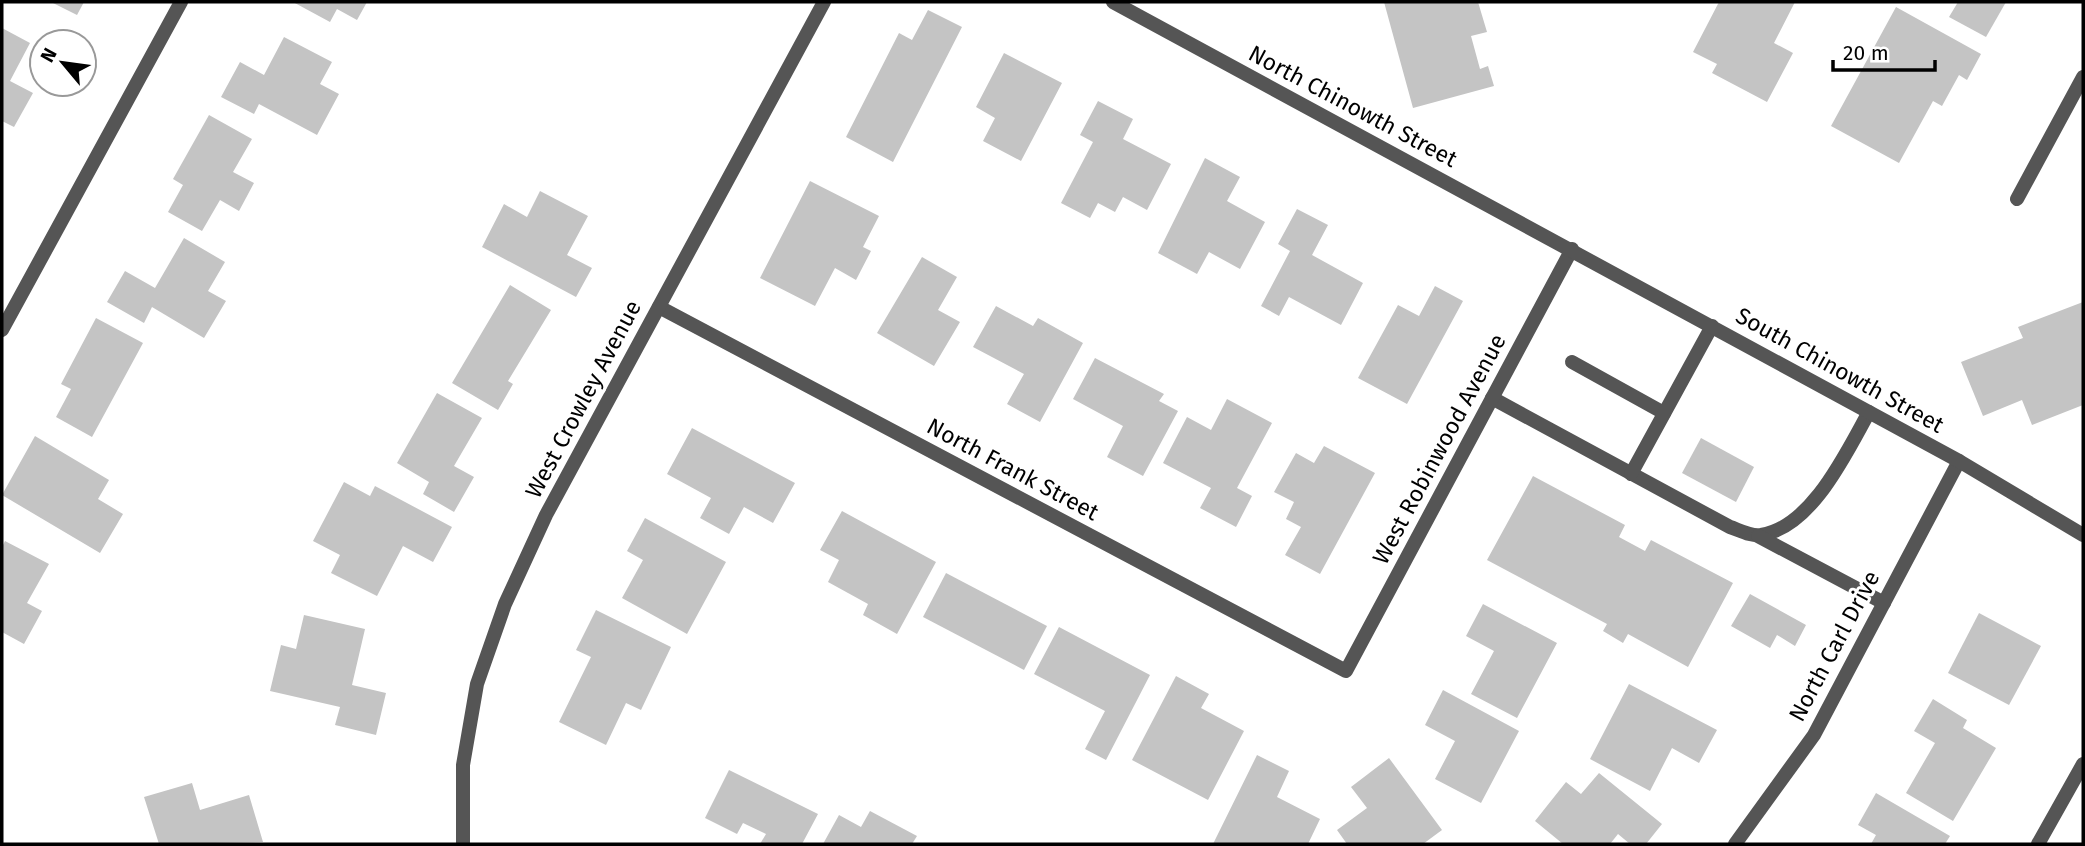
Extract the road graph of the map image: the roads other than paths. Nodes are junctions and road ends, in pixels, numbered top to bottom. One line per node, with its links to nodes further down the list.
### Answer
1 (181, 2): 9 (street)
2 (824, 2): 7 (street, West Crowley Avenue)
3 (1113, 2): 6 (street, North Chinowth Street)
4 (2083, 77): 5 (street)
5 (2017, 199)
6 (1572, 249): 8 (street, South Chinowth Street); 11 (street, West Robinwood Avenue)
7 (659, 307): 19 (street, North Frank Street); 21 (street, West Crowley Avenue)
8 (1712, 326): 12 (street, South Chinowth Street); 13 (street)
9 (2, 330)
10 (1572, 362): 13 (street)
11 (1492, 398): 15 (street); 19 (street, West Robinwood Avenue)
12 (1869, 412): 14 (street, South Chinowth Street); 17 (street)
13 (1664, 413): 15 (street)
14 (1959, 461): 16 (street, South Chinowth Street); 18 (street, North Carl Drive)
15 (1631, 474): 17 (street)
16 (2083, 535)
17 (1758, 536): 18 (street)
18 (1884, 603): 22 (street, North Carl Drive)
19 (1346, 671)
20 (2083, 764): 23 (street)
21 (463, 844)
22 (1735, 844)
23 (2038, 844)

